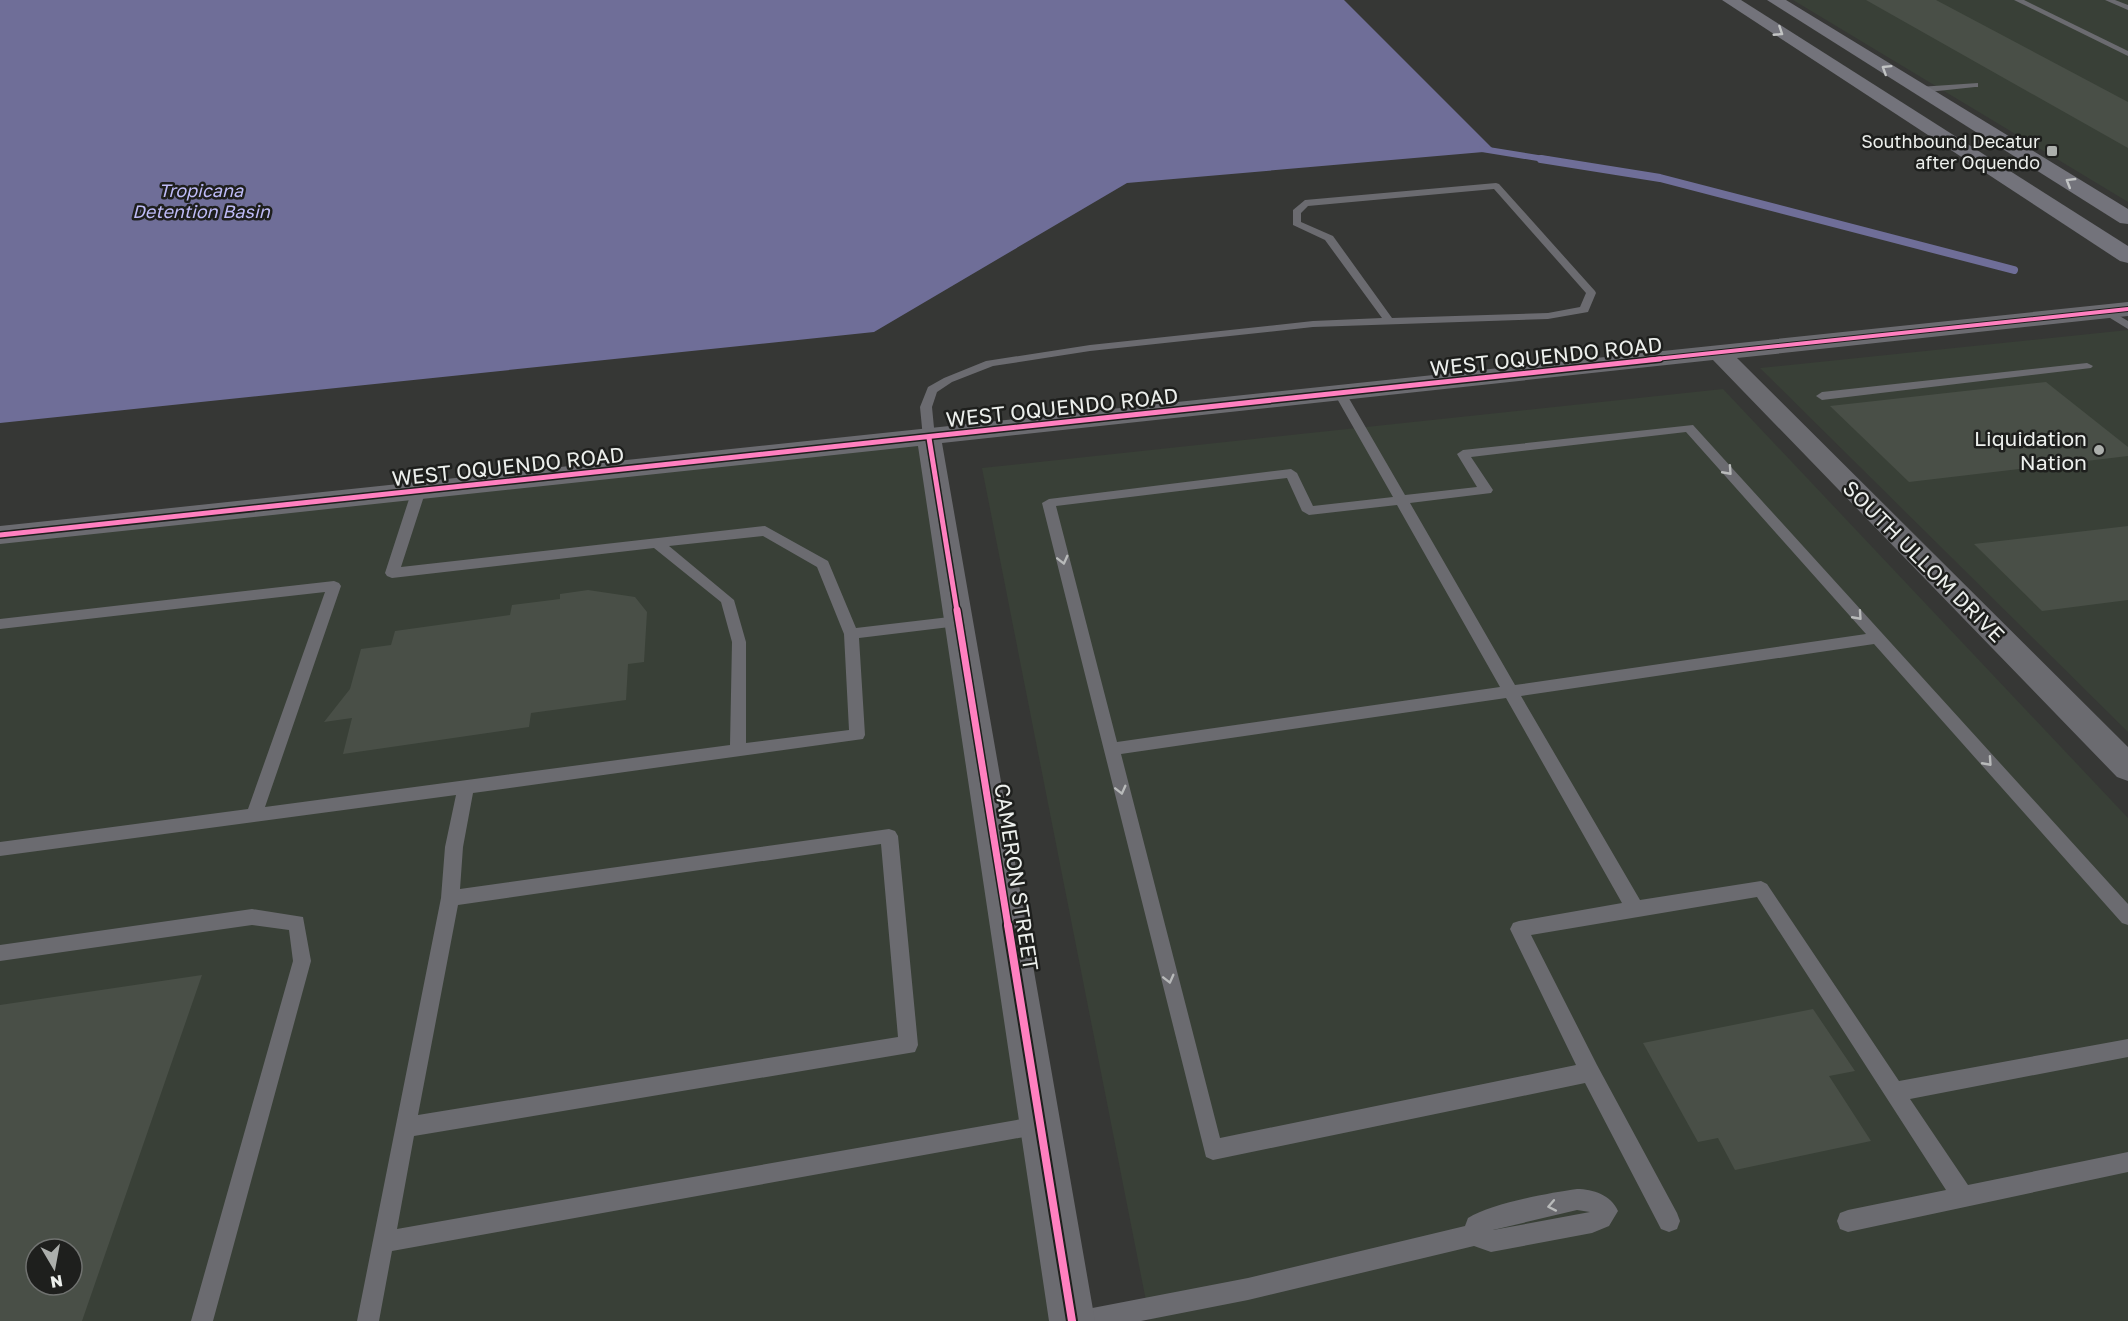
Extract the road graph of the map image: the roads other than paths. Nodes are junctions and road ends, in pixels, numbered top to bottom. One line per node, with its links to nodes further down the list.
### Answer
1 (1730, 0): 10 (main road, one-way to 10)
2 (1775, 0): 8 (main road, one-way to 2)
3 (2018, 0): 6 (lane)
4 (2109, 0): 5 (lane)
5 (2128, 8)
6 (2128, 54)
7 (1975, 85): 8 (lane)
8 (1919, 90): 9 (main road, one-way to 8)
9 (2125, 214)
10 (2128, 256)
11 (2117, 310): 13 (lane); 14 (street, WEST OQUENDO ROAD)
12 (1389, 321): 12 (lane); 18 (lane)
13 (2128, 326)
14 (1719, 353): 16 (street, WEST OQUENDO ROAD); 30 (street, SOUTH ULLOM DRIVE)
15 (2087, 366): 17 (lane)
16 (1341, 394): 18 (street, WEST OQUENDO ROAD); 20 (lane)
17 (1822, 396)
18 (929, 438): 19 (street, WEST OQUENDO ROAD); 23 (street, CAMERON STREET)
19 (418, 493): 21 (street, WEST OQUENDO ROAD); 22 (lane)
20 (1400, 501): 26 (lane, one-way to 26); 27 (lane); 28 (lane, one-way to 28)
21 (0, 535)
22 (655, 542): 25 (lane); 29 (lane)
23 (958, 621): 25 (lane); 41 (street, CAMERON STREET)
24 (0, 624): 32 (lane)
25 (851, 634): 29 (lane)
26 (1878, 638): 27 (lane); 36 (lane, one-way to 36)
27 (1510, 690): 28 (lane); 35 (lane)
28 (1111, 749): 39 (lane, one-way to 39)
29 (738, 751): 31 (lane)
30 (2128, 768)
31 (466, 787): 32 (lane); 34 (lane)
32 (254, 815): 33 (lane)
33 (0, 849)
34 (450, 898): 42 (lane); 42 (lane)
35 (1635, 909): 39 (lane); 40 (lane)
36 (2128, 918)
37 (0, 953): 49 (lane)
38 (2128, 1048): 40 (lane)
39 (1590, 1072): 45 (lane)
40 (1894, 1092): 44 (lane)
41 (1040, 1126): 48 (lane); 51 (street, CAMERON STREET)
42 (405, 1127): 48 (lane)
43 (2128, 1162): 44 (lane)
44 (1963, 1197): 46 (lane)
45 (1669, 1221)
46 (1848, 1221)
47 (1474, 1235): 47 (lane, one-way to 47); 52 (lane)
48 (383, 1242): 50 (lane)
49 (202, 1321)
50 (368, 1321)
51 (1072, 1321)
52 (1082, 1321)

